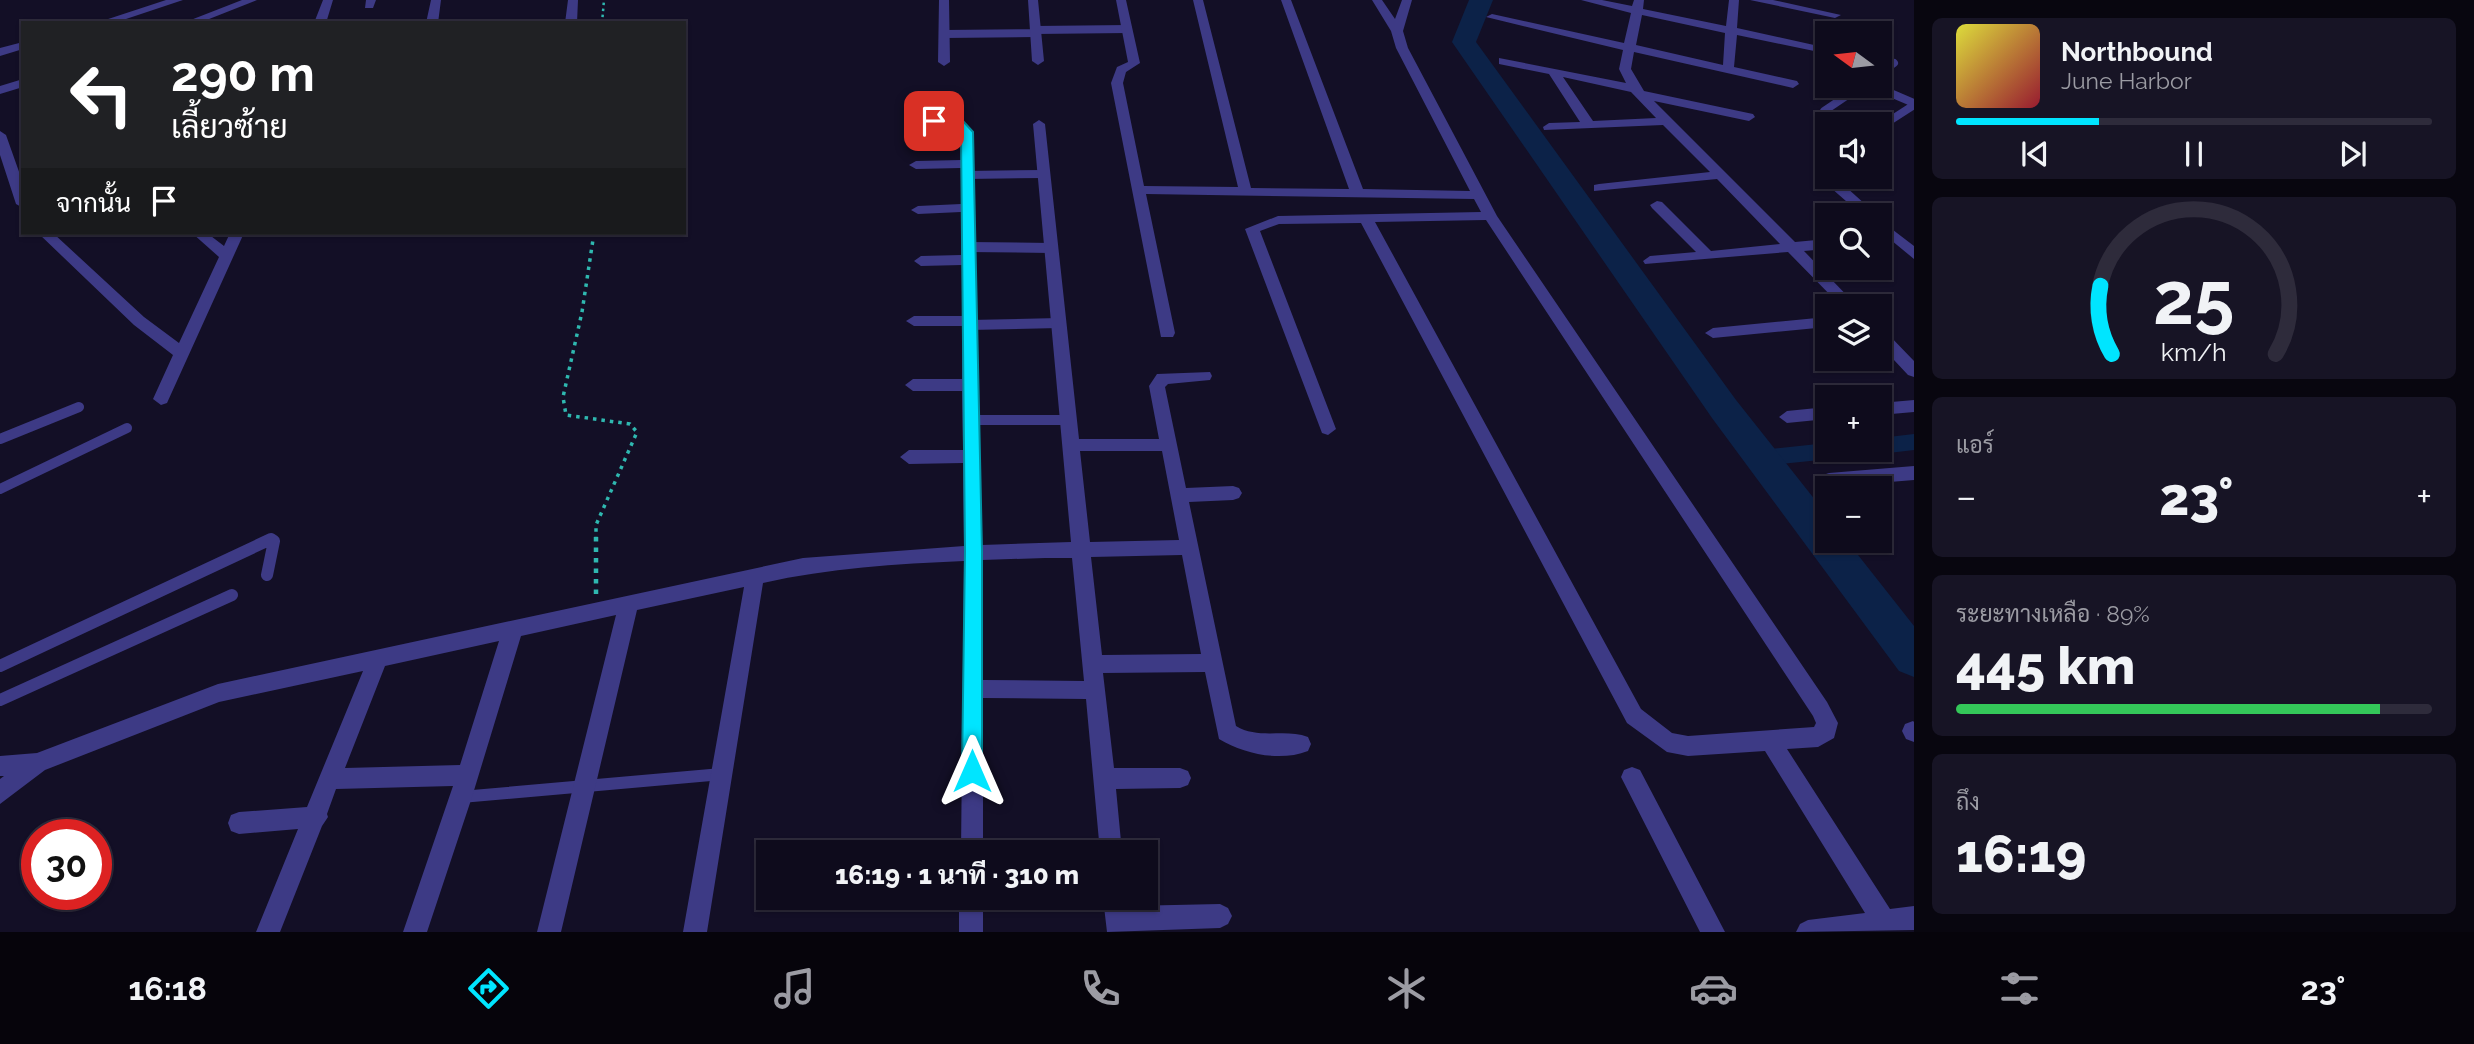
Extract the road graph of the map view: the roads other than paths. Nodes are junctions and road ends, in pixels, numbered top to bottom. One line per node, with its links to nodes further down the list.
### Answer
1 (177, 0): 20 (street)
2 (253, 0): 21 (street)
3 (328, 0): 19 (street)
4 (436, 0): 22 (street)
5 (573, 0): 23 (street)
6 (944, 0): 28 (street)
7 (1033, 0): 25 (street)
8 (1121, 0): 24 (street)
9 (1198, 0): 61 (street)
10 (1286, 0): 62 (street)
11 (1377, 0): 26 (street)
12 (1407, 0): 26 (street)
13 (1586, 0): 16 (street)
14 (1734, 0): 27 (street)
15 (1755, 0): 17 (street)
16 (1638, 5): 27 (street); 30 (street)
17 (1835, 16)
18 (1492, 17): 30 (street)
19 (321, 20)
20 (108, 21)
21 (194, 21)
22 (432, 21)
23 (571, 21)
24 (1128, 29): 25 (lane); 60 (street)
25 (1035, 31): 28 (lane); 33 (street)
26 (1397, 31): 63 (street)
27 (1732, 31): 31 (street); 36 (street)
28 (944, 34): 35 (street)
29 (21, 46): 32 (street)
30 (1629, 48): 36 (street); 41 (street)
31 (1815, 48)
32 (0, 52)
33 (1038, 61)
34 (1503, 61): 37 (street)
35 (944, 62)
36 (1728, 70): 39 (street)
37 (1554, 73): 41 (street); 51 (street)
38 (21, 84): 40 (street)
39 (1793, 84)
40 (0, 89)
41 (1637, 92): 46 (street); 49 (street)
42 (1892, 94): 44 (lane)
43 (1843, 98): 45 (lane)
44 (1914, 104): 47 (lane)
45 (1826, 112)
46 (1749, 117)
47 (1892, 119)
48 (920, 120): 55 (street)
49 (1665, 121): 51 (street); 57 (street)
50 (1039, 124): 56 (street)
51 (1589, 125): 52 (street)
52 (1549, 127)
53 (0, 135): 64 (street)
54 (916, 165): 55 (street)
55 (966, 169): 56 (lane); 67 (street)
56 (1044, 174): 80 (street)
57 (1719, 175): 58 (street); 79 (street)
58 (1599, 188)
59 (1840, 189): 65 (street)
60 (1139, 190): 61 (street); 92 (street)
61 (1246, 194): 62 (street)
62 (1358, 195): 63 (street)
63 (1479, 195): 69 (street)
64 (21, 198)
65 (1856, 203)
66 (1657, 205): 83 (street)
67 (967, 208): 68 (street); 81 (street)
68 (918, 210)
69 (1490, 216): 70 (street); 70 (street)
70 (1366, 219): 109 (street)
71 (1892, 234): 77 (street)
72 (47, 235): 95 (street)
73 (201, 235): 84 (street)
74 (236, 235): 84 (street)
75 (1914, 235): 77 (street)
76 (1892, 237): 77 (street)
77 (1895, 237): 82 (street)
78 (1815, 245): 79 (street)
79 (1791, 247): 83 (street); 87 (street)
80 (1051, 248): 81 (lane); 90 (street)
81 (968, 253): 85 (street); 89 (street)
82 (1914, 254)
83 (1707, 255): 86 (street)
84 (227, 257): 95 (street)
85 (921, 261)
86 (1650, 261)
87 (1838, 294)
88 (914, 321): 89 (street)
89 (969, 323): 90 (lane); 98 (street)
90 (1059, 323): 107 (street)
91 (1815, 323): 93 (street)
92 (1167, 333)
93 (1713, 333)
94 (1892, 348): 96 (street)
95 (182, 354): 100 (street)
96 (1914, 371)
97 (1205, 376): 111 (street)
98 (970, 385): 99 (street); 106 (street)
99 (913, 386)
100 (161, 399)
101 (1914, 406): 103 (street)
102 (79, 407): 110 (lane)
103 (1892, 408)
104 (1815, 414): 105 (street)
105 (1787, 416)
106 (971, 420): 107 (lane); 113 (street)
107 (1069, 420): 112 (street)
108 (127, 428): 117 (lane)
109 (1328, 429)
110 (0, 439)
111 (1170, 444): 112 (street); 119 (street)
112 (1072, 445): 121 (street)
113 (971, 456): 114 (street); 122 (street)
114 (909, 457)
115 (1914, 473): 116 (street)
116 (1878, 476)
117 (0, 489)
118 (1233, 493): 119 (street)
119 (1181, 495): 120 (street)
120 (1191, 547): 121 (street); 129 (street)
121 (1082, 550): 122 (street); 130 (street)
122 (973, 551): 124 (street); 132 (street)
123 (267, 575): 131 (lane)
124 (755, 576): 126 (street); 139 (street)
125 (232, 595): 134 (lane)
126 (629, 603): 127 (street); 145 (street)
127 (513, 628): 128 (street); 140 (street)
128 (378, 658): 137 (street); 143 (street)
129 (1213, 663): 130 (street); 135 (street)
130 (1093, 664): 133 (street)
131 (0, 666)
132 (973, 689): 133 (street); 150 (street)
133 (1096, 690): 144 (street)
134 (0, 700)
135 (1300, 744)
136 (1776, 751): 156 (street)
137 (37, 762): 138 (street); 146 (street)
138 (0, 766)
139 (722, 774): 145 (lane); 160 (street)
140 (468, 775): 143 (street); 147 (street)
141 (1632, 777): 162 (street)
142 (1180, 778): 144 (street)
143 (331, 779): 148 (street)
144 (1104, 779): 151 (street)
145 (584, 788): 147 (lane); 159 (street)
146 (0, 793)
147 (461, 797): 158 (street)
148 (317, 817): 149 (street); 157 (street)
149 (239, 822)
150 (972, 840)
151 (1110, 840)
152 (971, 910): 161 (street)
153 (1117, 916): 154 (street)
154 (1220, 916)
155 (1914, 918): 156 (street)
156 (1888, 927): 163 (street)
157 (268, 932)
158 (415, 932)
159 (548, 932)
160 (695, 932)
161 (971, 932)
162 (1713, 932)
163 (1808, 932)

